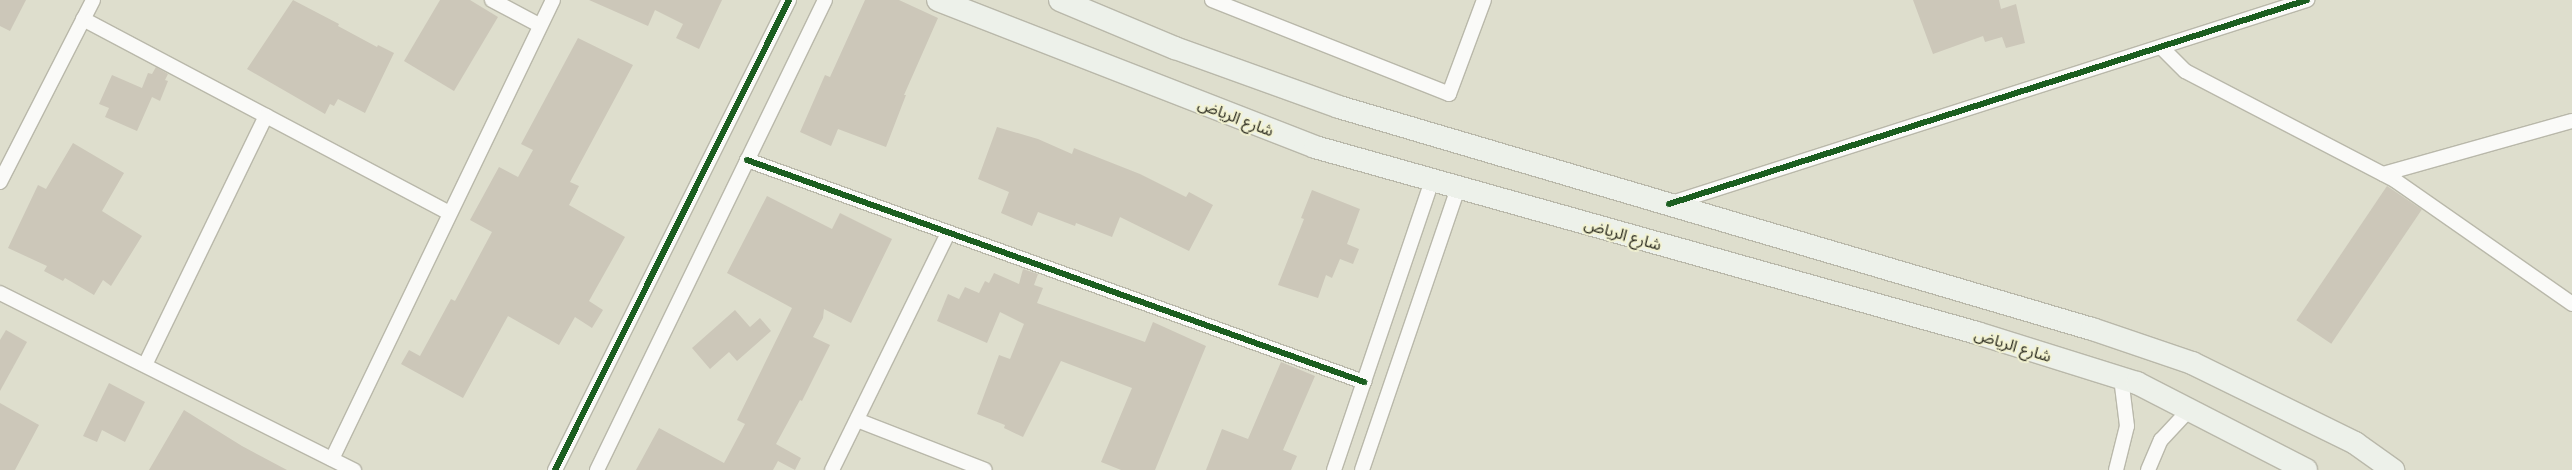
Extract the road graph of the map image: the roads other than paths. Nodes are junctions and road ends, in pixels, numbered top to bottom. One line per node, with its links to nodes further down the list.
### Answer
1 (93, 0): 11 (street)
2 (492, 0): 12 (street)
3 (553, 0): 12 (street)
4 (789, 0): 33 (street)
5 (825, 0): 16 (street)
6 (938, 0): 18 (main road, شارع الرياض)
7 (1060, 0): 21 (main road)
8 (1212, 0): 9 (street)
9 (1484, 0)
10 (2307, 0): 13 (street)
11 (83, 19): 14 (street); 19 (street)
12 (539, 25): 22 (street)
13 (2161, 47): 17 (street); 21 (street)
14 (266, 116): 22 (street); 26 (street)
15 (2572, 121): 17 (street)
16 (747, 160): 23 (street); 34 (street)
17 (2382, 174): 25 (street)
18 (1432, 180): 20 (main road, شارع الرياض); 28 (street)
19 (0, 182)
20 (1458, 188): 27 (main road, شارع الرياض); 38 (street)
21 (1669, 204): 42 (main road)
22 (449, 213): 31 (street)
23 (948, 233): 28 (street); 30 (street)
24 (0, 293): 26 (street)
25 (2572, 304)
26 (144, 365): 31 (street)
27 (2121, 378): 29 (main road, شارع الرياض); 39 (street)
28 (1364, 382): 37 (street)
29 (2189, 410): 40 (street); 41 (main road, شارع الرياض)
30 (857, 420): 35 (street); 36 (street)
31 (332, 459): 32 (street)
32 (354, 470)
33 (556, 470)
34 (597, 470)
35 (832, 470)
36 (985, 470)
37 (1334, 470)
38 (1362, 470)
39 (2116, 470)
40 (2148, 470)
41 (2306, 470)
42 (2393, 470)

